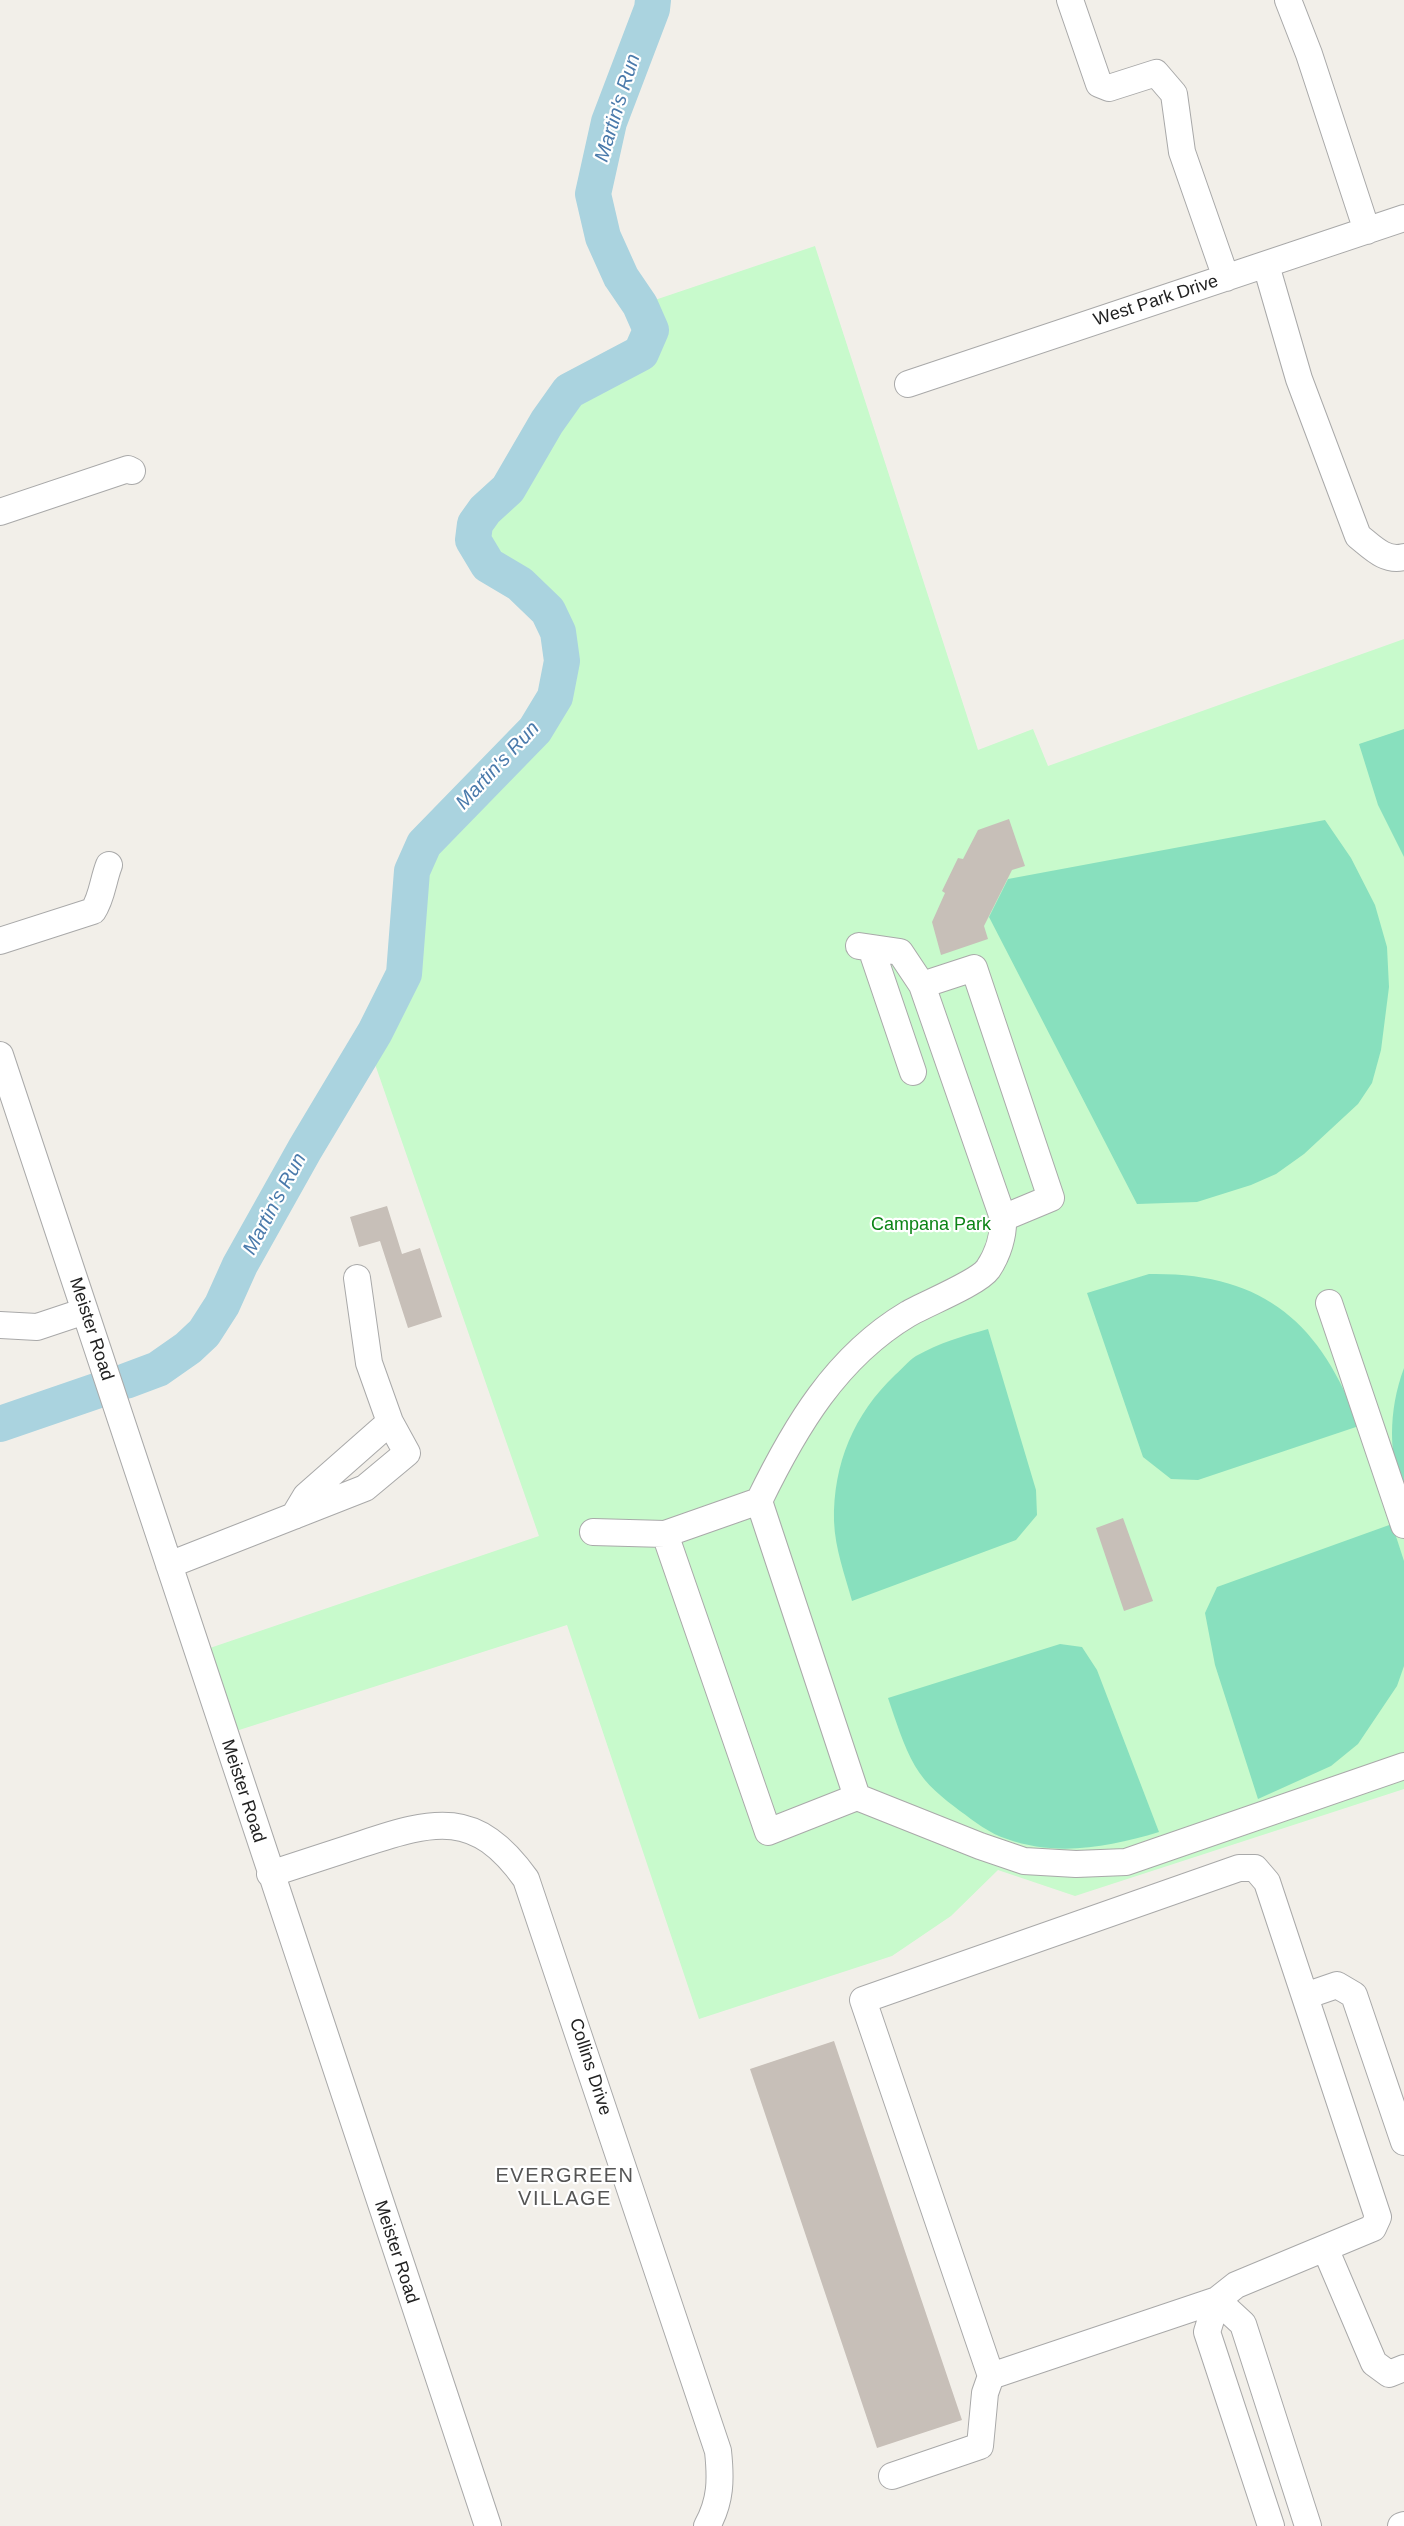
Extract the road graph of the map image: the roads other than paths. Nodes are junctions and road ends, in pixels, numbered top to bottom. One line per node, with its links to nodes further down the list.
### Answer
1 (1070, 0): 6 (street)
2 (1288, 0): 4 (street)
3 (1404, 218): 4 (street, West Park Drive)
4 (1367, 231): 5 (street, West Park Drive)
5 (1266, 265): 6 (street, West Park Drive); 10 (street)
6 (1226, 278): 7 (street, West Park Drive)
7 (908, 384)
8 (132, 471): 9 (street)
9 (0, 512)
10 (1404, 556)
11 (109, 865): 12 (street)
12 (0, 941)
13 (922, 985): 15 (street); 16 (street); 16 (street)
14 (0, 1055): 19 (street, Meister Road)
15 (913, 1072)
16 (1003, 1218): 22 (street)
17 (357, 1278): 21 (street)
18 (1329, 1303): 24 (street)
19 (85, 1311): 20 (street); 27 (street, Meister Road)
20 (0, 1325)
21 (390, 1422): 23 (street); 23 (street)
22 (759, 1501): 26 (street); 29 (street)
23 (294, 1516): 27 (street)
24 (1404, 1525)
25 (592, 1532): 26 (street)
26 (665, 1534): 29 (street)
27 (169, 1565): 30 (street, Meister Road)
28 (1404, 1766): 29 (street)
29 (857, 1797)
30 (270, 1874): 39 (street, Meister Road); 40 (street, Collins Drive)
31 (1305, 1996): 32 (street); 34 (street); 37 (street)
32 (1394, 2080): 33 (street)
33 (1404, 2142)
34 (1325, 2248): 35 (street); 36 (street)
35 (1217, 2300): 37 (street); 41 (street); 42 (street)
36 (1404, 2368)
37 (991, 2376): 38 (street)
38 (892, 2476)
39 (488, 2526)
40 (707, 2526)
41 (1271, 2526)
42 (1308, 2526)

